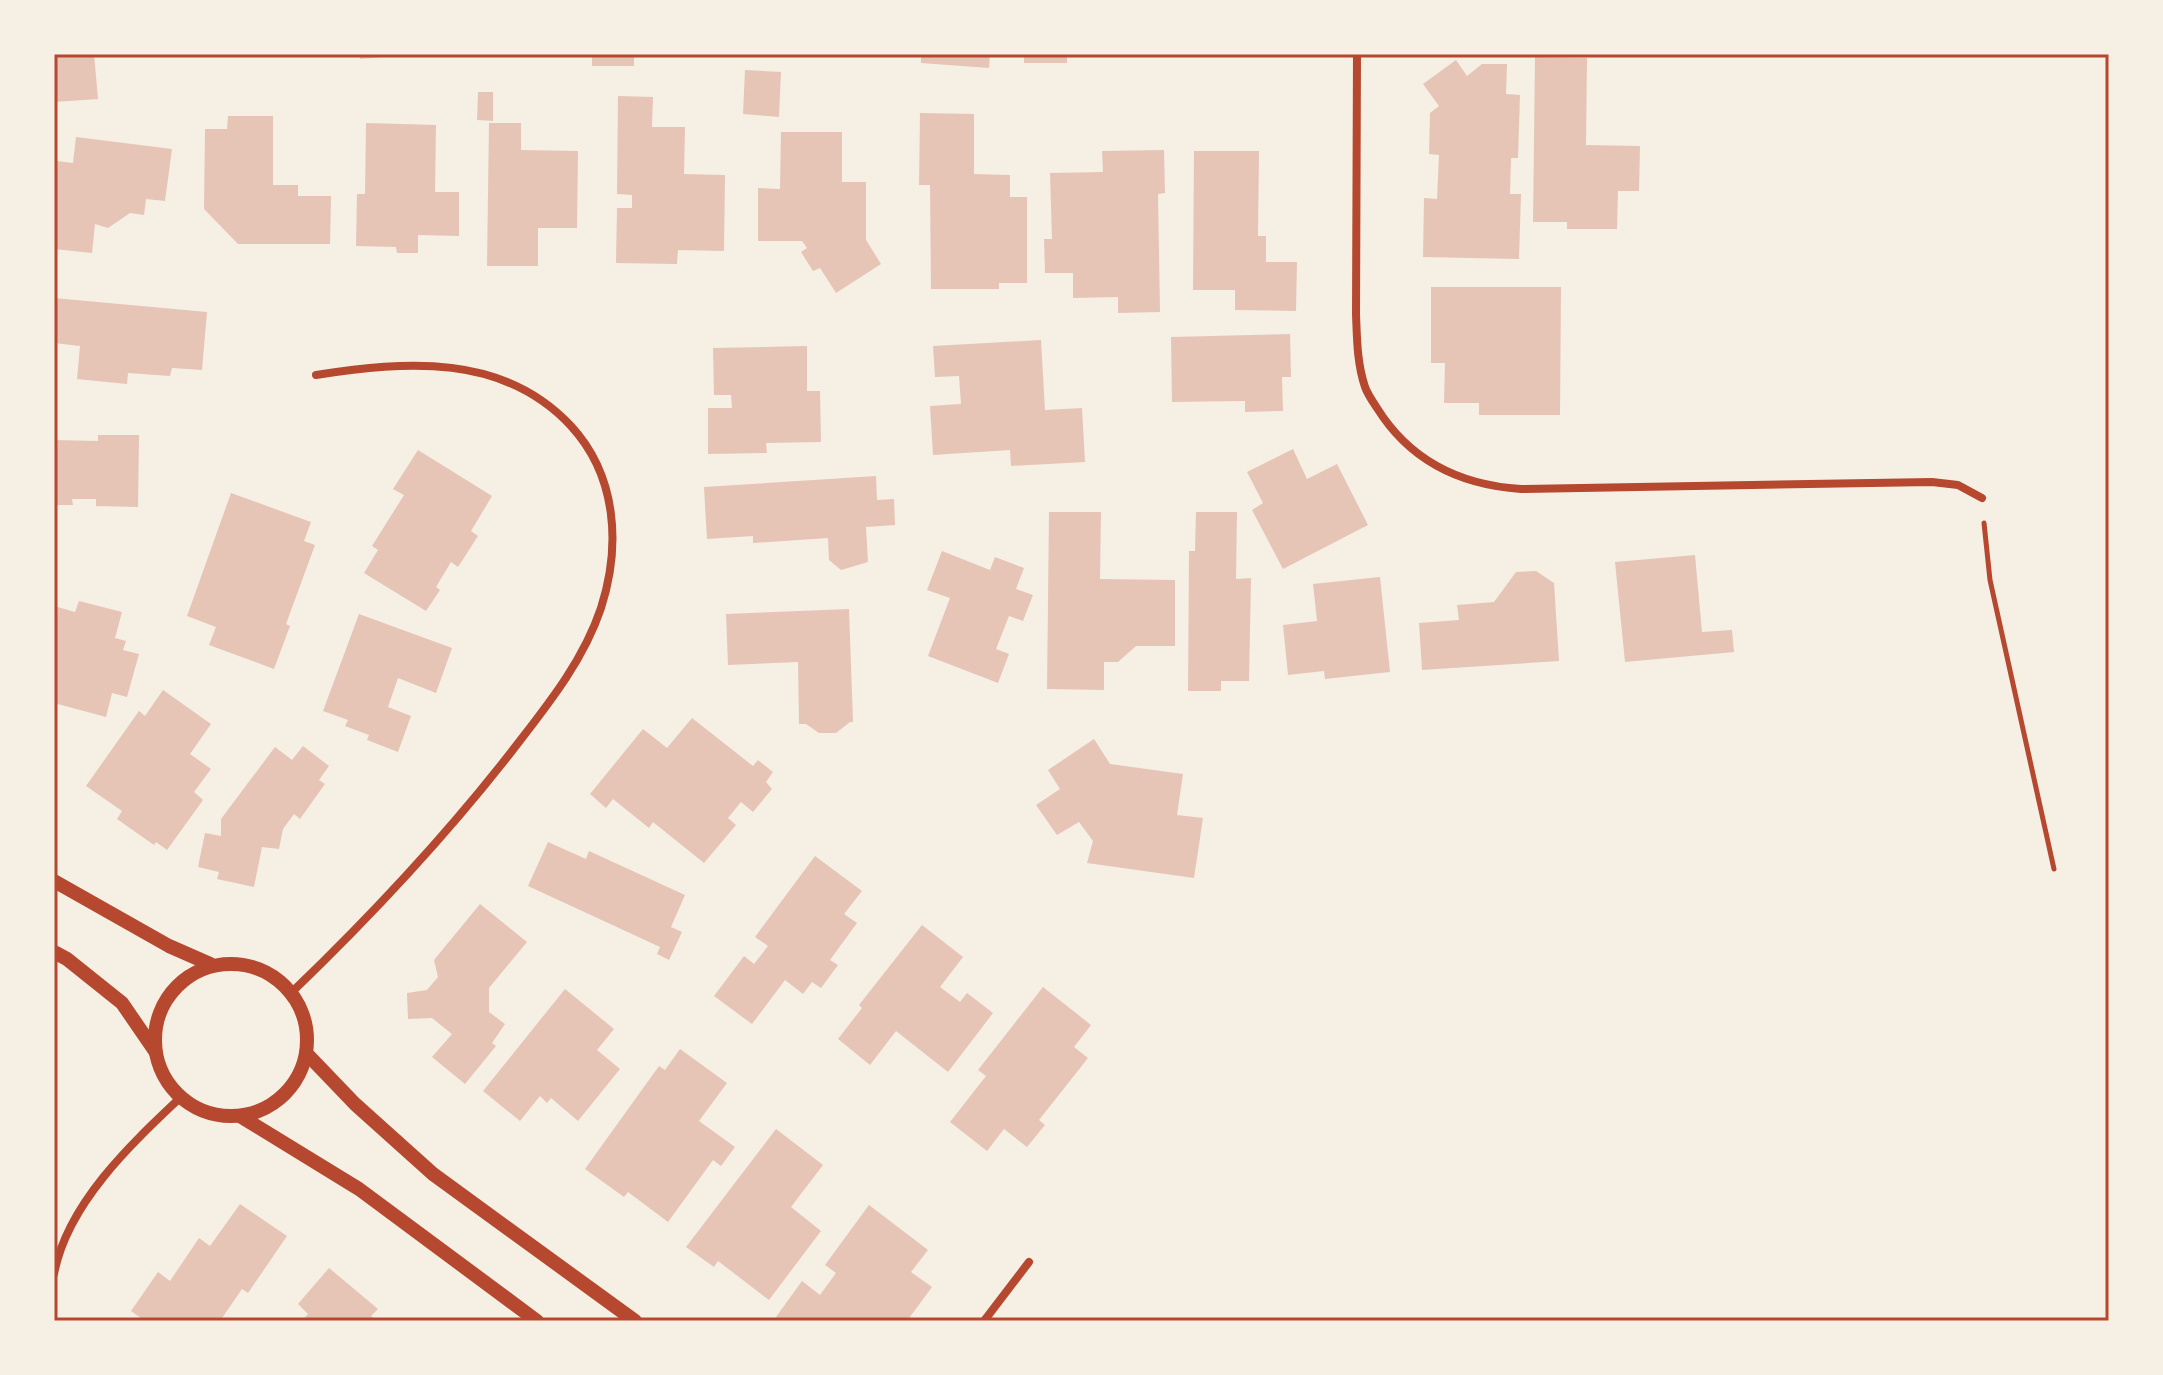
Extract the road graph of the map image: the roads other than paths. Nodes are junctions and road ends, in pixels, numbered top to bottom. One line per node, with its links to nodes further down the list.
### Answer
1 (1357, 54): 3 (street)
2 (316, 375): 7 (street)
3 (1982, 498)
4 (54, 881): 6 (street)
5 (54, 952): 8 (street)
6 (210, 964): 7 (street); 8 (street)
7 (292, 992): 9 (street)
8 (156, 1051): 10 (street)
9 (307, 1054): 11 (street); 15 (street)
10 (180, 1098): 11 (street); 13 (street)
11 (240, 1116): 14 (street)
12 (1029, 1262): 16 (street)
13 (54, 1274)
14 (537, 1321)
15 (635, 1321)
16 (984, 1321)

